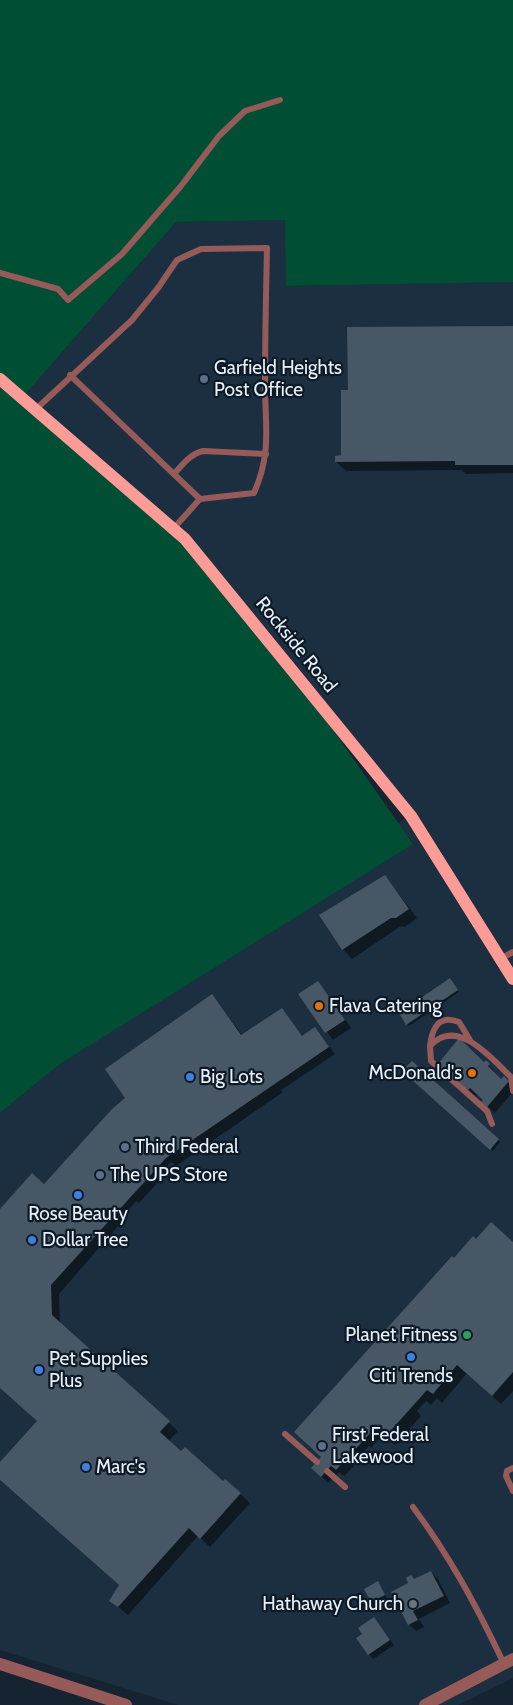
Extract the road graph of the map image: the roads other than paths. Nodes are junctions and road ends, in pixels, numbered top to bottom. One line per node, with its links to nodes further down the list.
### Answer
1 (280, 100): 2 (lane)
2 (0, 274)
3 (70, 375): 5 (lane); 6 (lane); 7 (lane)
4 (0, 379): 5 (main road, Rockside Road)
5 (36, 410): 9 (main road, Rockside Road)
6 (266, 454): 7 (lane); 8 (lane)
7 (174, 474): 8 (lane)
8 (200, 499): 9 (lane)
9 (173, 529): 11 (main road, Rockside Road)
10 (513, 952): 11 (lane)
11 (500, 959): 12 (main road, Rockside Road)
12 (513, 979)
13 (471, 1041): 14 (lane); 14 (lane); 15 (lane)
14 (430, 1046): 16 (lane)
15 (513, 1091)
16 (492, 1124)
17 (285, 1434): 18 (lane)
18 (317, 1462)
19 (513, 1468): 22 (lane)
20 (327, 1471): 21 (lane)
21 (345, 1486)
22 (513, 1490)
23 (413, 1508): 24 (lane)
24 (509, 1662): 27 (street)
25 (0, 1664): 26 (street)
26 (126, 1705)
27 (425, 1705)

